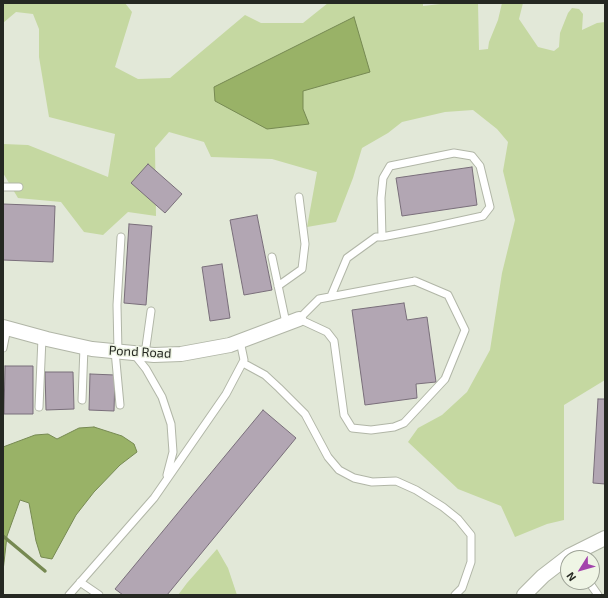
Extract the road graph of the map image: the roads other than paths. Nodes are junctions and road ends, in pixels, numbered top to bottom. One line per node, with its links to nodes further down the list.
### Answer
1 (3, 187): 2 (lane)
2 (19, 187)
3 (299, 198): 7 (lane)
4 (121, 237): 16 (lane)
5 (382, 237): 5 (lane); 8 (lane)
6 (272, 257): 7 (lane)
7 (278, 286): 10 (lane)
8 (331, 296): 10 (lane); 10 (lane)
9 (150, 311): 17 (lane)
10 (292, 321): 13 (street, Pond Road)
11 (5, 328): 12 (street, Pond Road); 15 (lane)
12 (42, 338): 14 (street, Pond Road); 21 (lane)
13 (240, 341): 17 (street, Pond Road); 18 (lane)
14 (84, 347): 16 (street, Pond Road); 19 (lane)
15 (3, 348)
16 (117, 352): 17 (street, Pond Road); 20 (lane)
17 (139, 354): 22 (lane)
18 (243, 363): 22 (lane); 29 (lane)
19 (82, 400)
20 (120, 405)
21 (39, 407)
22 (166, 480): 26 (lane)
23 (605, 538): 24 (street)
24 (583, 550)
25 (560, 564): 30 (street)
26 (80, 582): 27 (lane); 28 (lane)
27 (69, 595)
28 (98, 595)
29 (455, 595)
30 (524, 595)

